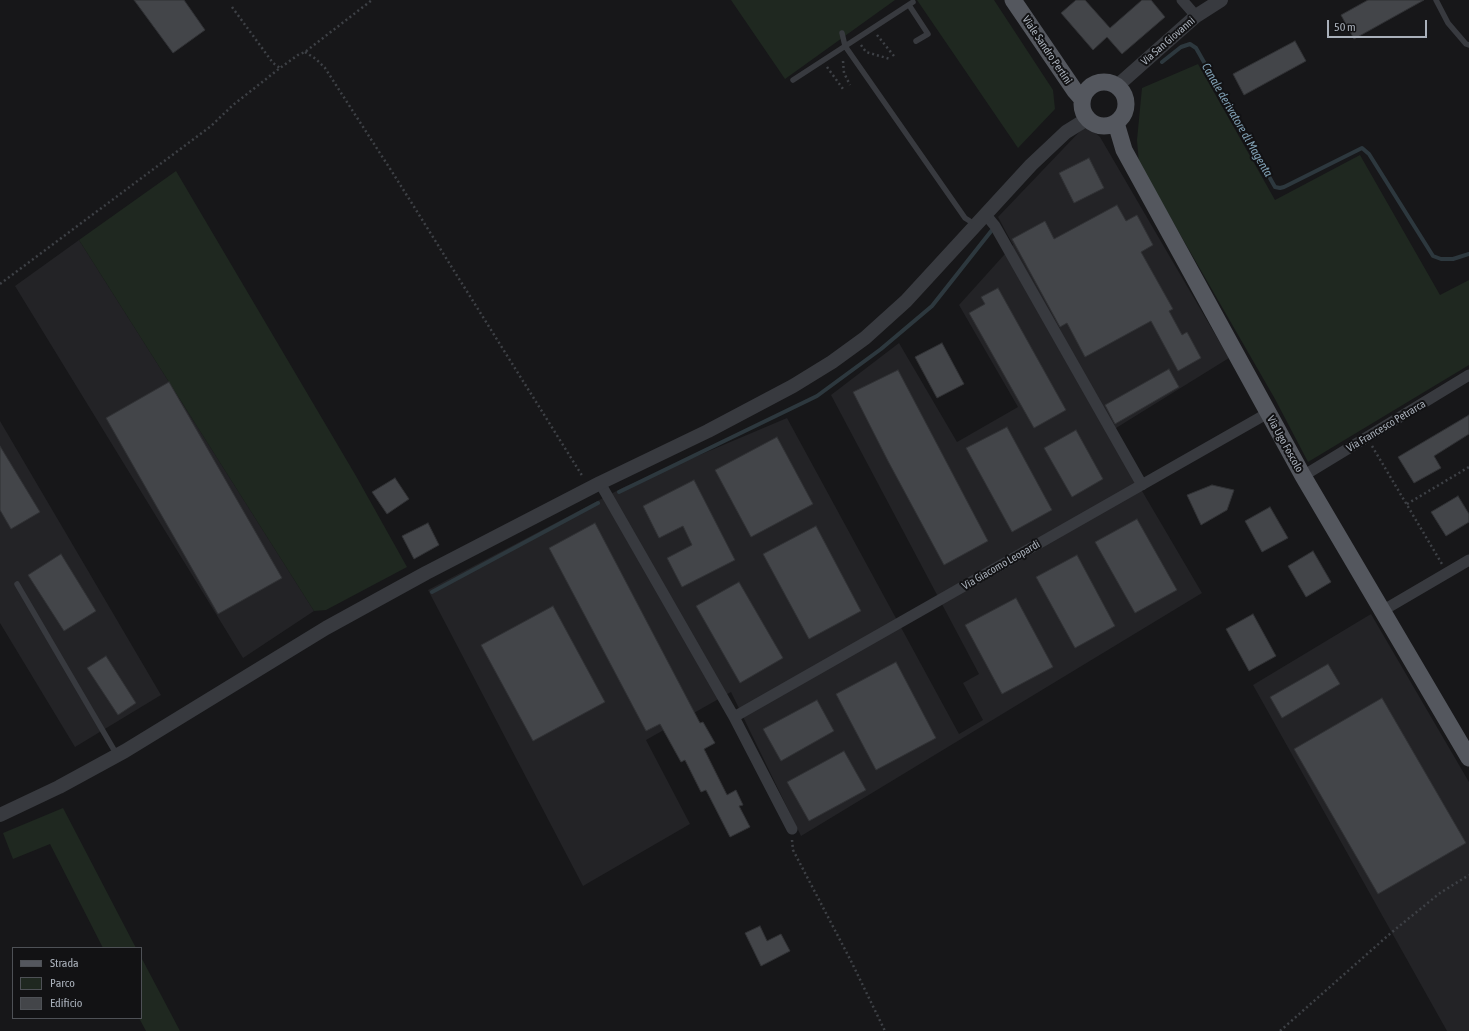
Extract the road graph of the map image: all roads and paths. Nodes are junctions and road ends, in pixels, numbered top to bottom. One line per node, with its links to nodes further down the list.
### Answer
1 (372, 0): 13 (path)
2 (1013, 0): 24 (main road, Viale Sandro Pertini)
3 (1182, 0): 7 (street)
4 (1221, 0): 7 (street, Via San Giovanni)
5 (1436, 0): 11 (lane)
6 (232, 7): 19 (path)
7 (1196, 16): 22 (street, Via San Giovanni)
8 (873, 29): 10 (lane); 12 (lane); 15 (path)
9 (842, 33): 12 (lane)
10 (916, 41)
11 (1469, 45)
12 (846, 46): 17 (lane); 28 (lane)
13 (305, 52): 19 (path); 35 (path)
14 (866, 52): 16 (path)
15 (894, 56)
16 (890, 59)
17 (823, 61): 20 (lane); 23 (path)
18 (844, 63): 21 (path)
19 (280, 68): 29 (path)
20 (793, 80)
21 (850, 85)
22 (1117, 86): 24 (main road); 26 (main road)
23 (843, 89)
24 (1082, 99): 25 (main road)
25 (1087, 119): 26 (main road); 27 (street)
26 (1116, 123): 31 (main road, Via Ugo Foscolo)
27 (986, 215): 28 (street); 36 (street)
28 (976, 225): 35 (street)
29 (0, 284)
30 (1469, 375): 32 (street, Via Francesco Petrarca)
31 (1268, 413): 34 (main road, Via Ugo Foscolo); 36 (street, Via Giacomo Leopardi)
32 (1367, 437): 34 (street, Via Francesco Petrarca); 37 (path)
33 (1469, 467): 37 (path)
34 (1303, 476): 41 (main road, Via Ugo Foscolo)
35 (595, 485): 42 (street); 43 (street)
36 (1142, 485): 42 (street, Via Giacomo Leopardi)
37 (1407, 504): 39 (path)
38 (1469, 560): 39 (street)
39 (1448, 572): 41 (street)
40 (17, 584): 43 (lane)
41 (1382, 611): 44 (main road, Via Ugo Foscolo)
42 (734, 717): 46 (street)
43 (117, 755): 45 (street)
44 (1469, 758)
45 (0, 815)
46 (792, 829): 48 (path)
47 (1469, 875): 49 (path)
48 (885, 1031)
49 (1280, 1031)

